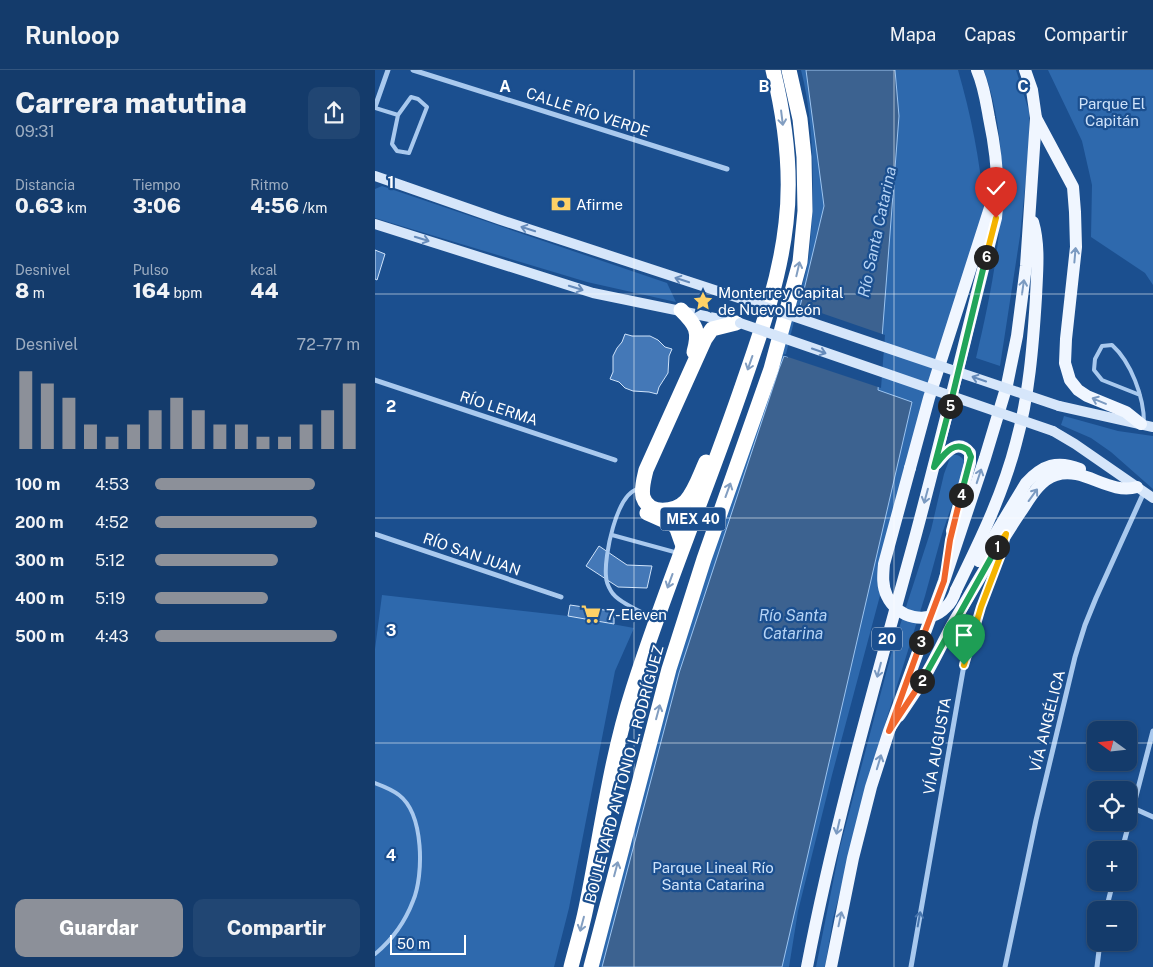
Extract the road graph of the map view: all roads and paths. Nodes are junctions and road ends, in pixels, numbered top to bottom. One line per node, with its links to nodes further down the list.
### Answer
1 (388, 70): 7 (street)
2 (413, 70): 10 (street, CALLE RÍO VERDE)
3 (773, 70): 19 (highway, BOULEVARD ANTONIO L. RODRÍGUEZ / MEX 40, one-way to 19)
4 (789, 70): 43 (highway, BOULEVARD ANTONIO L. RODRÍGUEZ / MEX 40, one-way to 4)
5 (977, 70): 12 (main road, 20)
6 (1025, 70): 9 (main road, 20)
7 (375, 108): 8 (lane)
8 (398, 115): 8 (lane)
9 (1036, 118): 13 (main road, 20); 20 (main road, one-way to 9)
10 (727, 169)
11 (378, 178): 20 (main road, one-way to 11, bridge)
12 (998, 186): 22 (main road, 20); 31 (main road, bridge)
13 (1030, 210): 30 (main road, 20, one-way to 13); 31 (main road)
14 (375, 224): 15 (main road, one-way to 15)
15 (681, 310): 16 (main road); 24 (highway)
16 (738, 323): 24 (highway); 25 (main road, one-way to 25, bridge)
17 (375, 380): 21 (street, RÍO LERMA)
18 (1140, 395): 18 (lane); 20 (lane)
19 (733, 413): 24 (highway); 29 (highway, BOULEVARD ANTONIO L. RODRÍGUEZ / MEX 40)
20 (1146, 425)
21 (615, 460)
22 (934, 467): 30 (main road); 44 (main road, 20, one-way to 44)
23 (1106, 484): 25 (main road); 27 (main road, one-way to 23); 31 (main road)
24 (639, 489): 28 (lane); 29 (highway)
25 (1145, 492): 47 (street, VÍA ANGÉLICA)
26 (375, 534): 32 (street, RÍO SAN JUAN)
27 (1006, 534): 34 (main road); 46 (street, VÍA AUGUSTA, one-way to 27)
28 (612, 535): 29 (lane); 33 (lane)
29 (682, 550): 33 (highway, BOULEVARD ANTONIO L. RODRÍGUEZ / MEX 40, one-way to 33)
30 (944, 581): 34 (main road, 20)
31 (957, 590)
32 (561, 597)
33 (656, 620): 42 (highway, BOULEVARD ANTONIO L. RODRÍGUEZ / MEX 40, one-way to 42)
34 (889, 731): 45 (main road, 20, one-way to 34)
35 (1153, 731): 37 (street)
36 (375, 783): 41 (lane)
37 (1137, 793)
38 (1137, 810): 39 (street)
39 (1153, 817)
40 (1099, 951): 48 (street)
41 (375, 954)
42 (571, 967)
43 (591, 967)
44 (807, 967)
45 (831, 967)
46 (911, 967)
47 (1005, 967)
48 (1097, 967)

